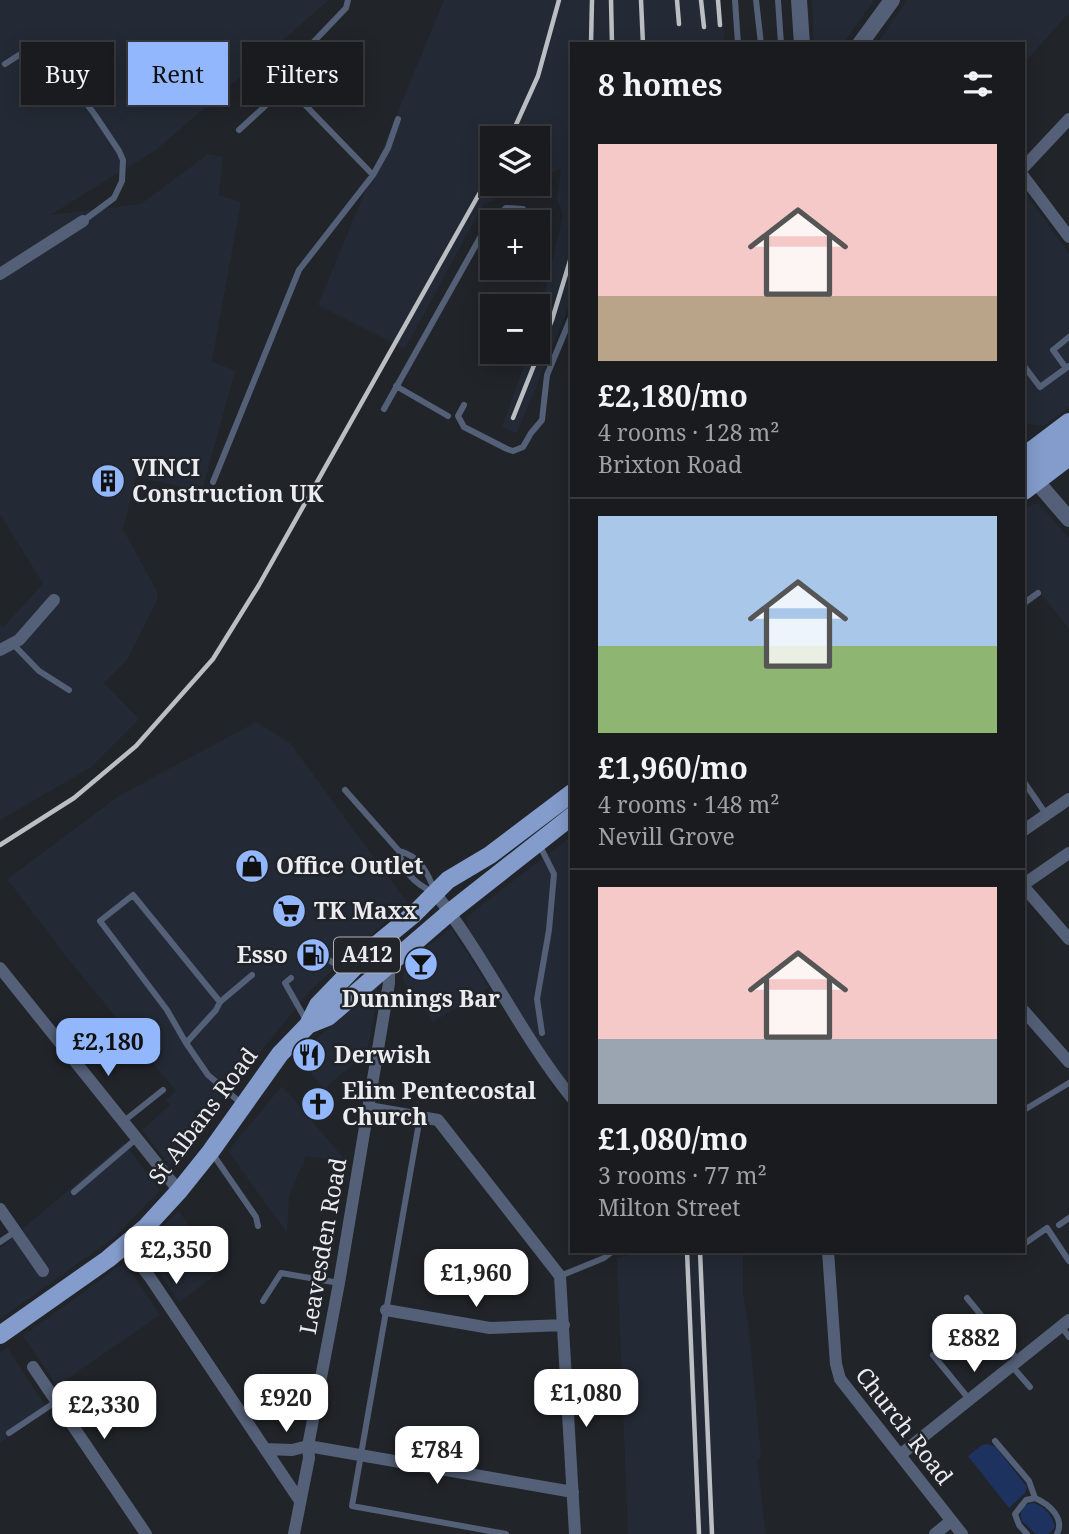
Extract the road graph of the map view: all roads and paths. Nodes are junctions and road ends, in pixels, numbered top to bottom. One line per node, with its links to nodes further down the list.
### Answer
1 (348, 0): 7 (lane)
2 (735, 0): 8 (lane)
3 (756, 0): 9 (lane)
4 (778, 0): 10 (lane)
5 (799, 0): 11 (street)
6 (892, 0): 12 (street)
7 (313, 42)
8 (738, 42)
9 (761, 42)
10 (780, 42)
11 (802, 42)
12 (861, 42)
13 (5, 64): 23 (lane)
14 (266, 105): 18 (lane)
15 (305, 105): 20 (lane)
16 (398, 119): 20 (lane)
17 (1069, 119): 19 (street)
18 (239, 130)
19 (1025, 166)
20 (373, 175): 38 (lane)
21 (1025, 178): 24 (street)
22 (523, 209): 30 (lane)
23 (83, 221): 25 (street)
24 (1069, 237)
25 (0, 274)
26 (570, 320): 31 (lane)
27 (1069, 337): 29 (lane)
28 (1025, 367): 29 (lane)
29 (1068, 367)
30 (396, 386): 32 (lane); 33 (lane)
31 (464, 405)
32 (384, 409)
33 (448, 416)
34 (1069, 422): 37 (main road)
35 (1069, 442): 37 (main road)
36 (1069, 457): 37 (main road)
37 (1026, 470): 39 (street)
38 (213, 482)
39 (1069, 519)
40 (1038, 593): 42 (lane)
41 (54, 600): 43 (street)
42 (1025, 602)
43 (12, 643): 44 (street); 45 (lane)
44 (0, 650)
45 (69, 690)
46 (1025, 783): 50 (lane)
47 (345, 790): 55 (lane)
48 (570, 795): 53 (main road, St Albans Road / A412)
49 (1069, 799): 50 (street)
50 (1046, 814): 52 (street)
51 (570, 818): 54 (main road, St Albans Road / A412)
52 (1025, 827)
53 (526, 828): 54 (lane); 59 (main road, St Albans Road / A412)
54 (538, 844): 60 (main road, St Albans Road / A412); 71 (lane)
55 (399, 851): 59 (lane); 59 (lane)
56 (1069, 853): 57 (street)
57 (1025, 884)
58 (1025, 886): 61 (street)
59 (435, 892): 60 (street); 64 (main road, St Albans Road / A412)
60 (450, 912): 63 (main road, St Albans Road / A412); 76 (street)
61 (1069, 939)
62 (326, 958): 64 (lane)
63 (385, 966): 64 (main road); 70 (main road, St Albans Road / A412); 78 (street, Leavesden Road)
64 (354, 967): 70 (main road, St Albans Road / A412)
65 (0, 968): 81 (street)
66 (252, 975): 68 (lane)
67 (291, 978): 70 (lane)
68 (220, 1002): 72 (lane); 72 (lane)
69 (1025, 1012): 73 (street)
70 (308, 1025): 77 (main road, St Albans Road / A412)
71 (542, 1033)
72 (186, 1043): 77 (lane)
73 (1069, 1062)
74 (1069, 1083): 79 (lane)
75 (163, 1090): 81 (lane)
76 (570, 1095)
77 (242, 1104): 83 (main road, St Albans Road / A412)
78 (369, 1108): 80 (street); 99 (street, Leavesden Road)
79 (1025, 1109)
80 (420, 1115): 98 (street); 102 (lane)
81 (122, 1122): 82 (street)
82 (136, 1139): 84 (street); 85 (lane)
83 (211, 1151): 84 (main road, St Albans Road / A412); 89 (lane)
84 (179, 1191): 93 (main road, St Albans Road / A412)
85 (74, 1192)
86 (0, 1209): 90 (street)
87 (1069, 1218): 88 (lane)
88 (1059, 1225)
89 (258, 1226)
90 (16, 1231): 91 (lane); 97 (street)
91 (0, 1241)
92 (1025, 1243): 96 (lane)
93 (125, 1245): 105 (main road, St Albans Road / A412); 116 (street)
94 (610, 1253): 98 (lane)
95 (828, 1253): 118 (street, Church Road)
96 (1069, 1261)
97 (43, 1271)
98 (560, 1276): 104 (street)
99 (339, 1283): 101 (lane); 115 (street, Leavesden Road)
100 (967, 1298): 108 (lane)
101 (264, 1301)
102 (386, 1310): 104 (street); 117 (lane)
103 (1065, 1323): 106 (lane); 108 (street)
104 (564, 1325): 119 (street)
105 (0, 1335)
106 (1069, 1337)
107 (933, 1355): 111 (lane)
108 (1015, 1363): 110 (lane); 111 (street)
109 (33, 1367): 112 (street)
110 (1030, 1387)
111 (970, 1399): 118 (street)
112 (57, 1401): 113 (lane); 126 (street)
113 (9, 1433)
114 (995, 1441): 120 (lane)
115 (308, 1446): 116 (street); 117 (street); 121 (street, Leavesden Road)
116 (265, 1448): 121 (street)
117 (361, 1455): 119 (street); 128 (lane)
118 (900, 1455): 122 (street, Church Road)
119 (573, 1492): 129 (street)
120 (1035, 1498): 123 (lane); 124 (lane)
121 (300, 1501): 127 (street, Leavesden Road)
122 (951, 1521): 130 (street); 131 (street, Church Road)
123 (1058, 1532): 125 (lane)
124 (1025, 1533)
125 (1067, 1533)
126 (146, 1534)
127 (294, 1534)
128 (506, 1534)
129 (575, 1534)
130 (935, 1534)
131 (962, 1534)

